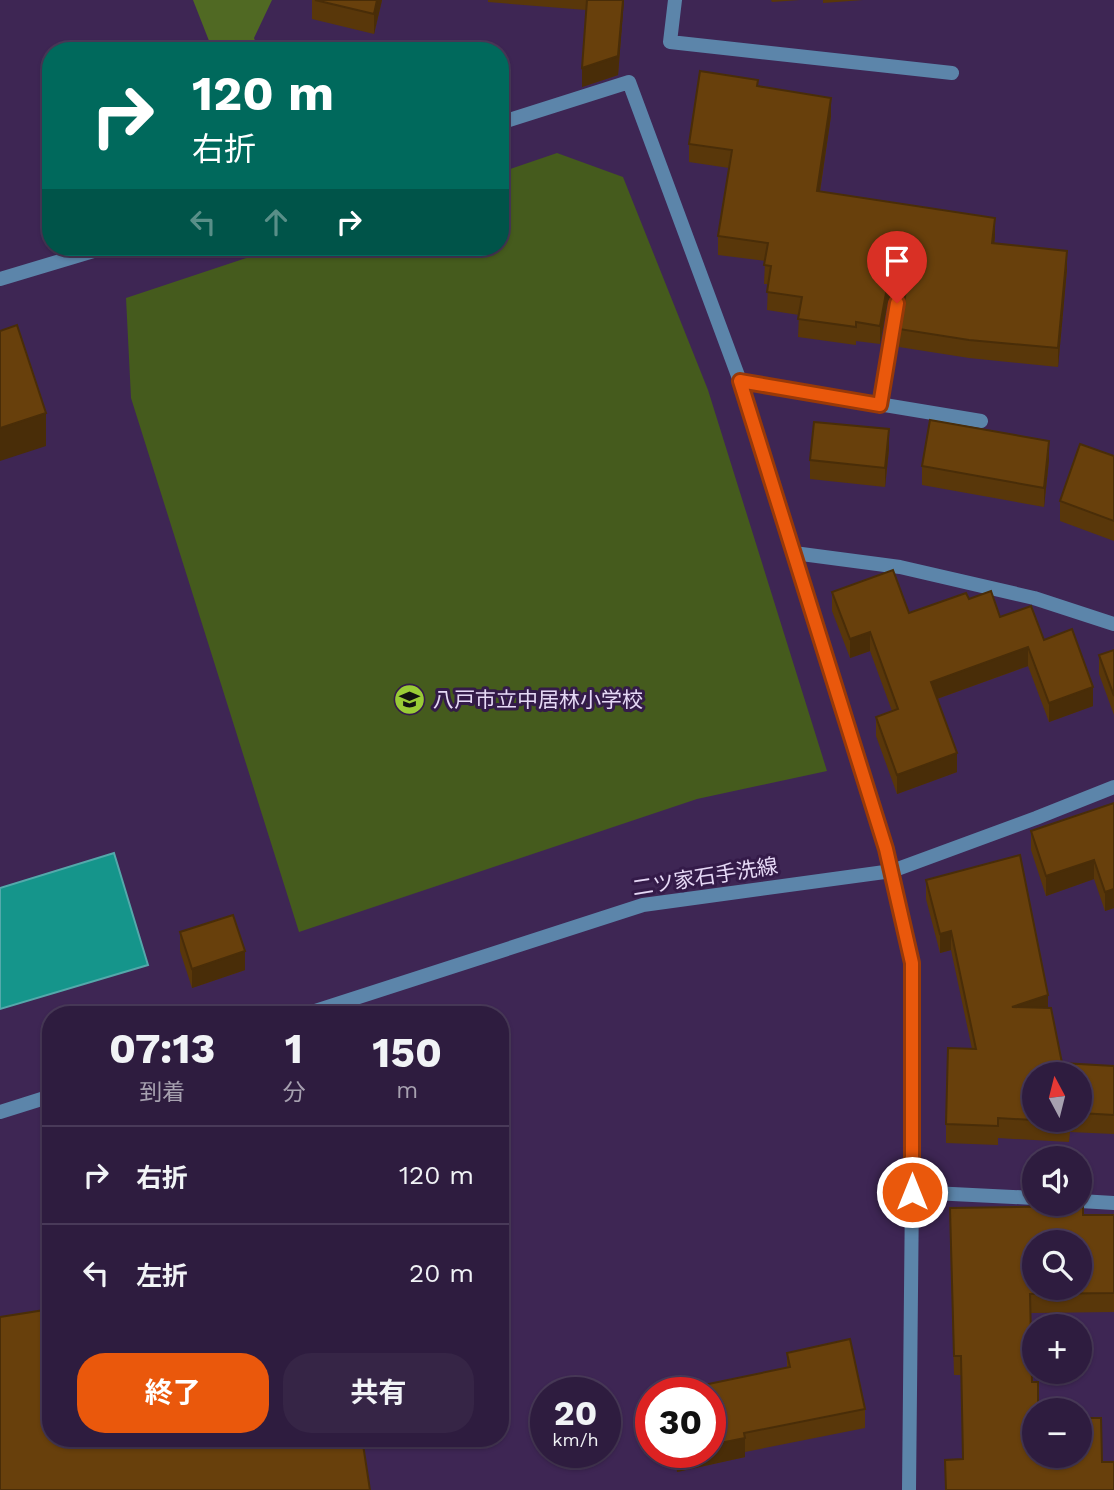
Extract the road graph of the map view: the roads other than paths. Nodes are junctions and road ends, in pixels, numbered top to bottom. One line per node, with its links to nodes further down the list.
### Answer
1 (675, 0): 2 (street)
2 (952, 73)
3 (509, 120): 7 (street)
4 (77, 256): 5 (street)
5 (0, 279)
6 (897, 303): 8 (street)
7 (740, 381): 8 (street); 10 (street)
8 (880, 405): 9 (street)
9 (981, 421)
10 (794, 553): 11 (street); 13 (street)
11 (1114, 624)
12 (1114, 787): 13 (street, 二ツ家石手洗線)
13 (892, 871): 14 (street, 二ツ家石手洗線); 17 (street)
14 (331, 1006)
15 (42, 1099): 16 (street)
16 (0, 1112)
17 (912, 1192): 18 (street); 21 (street)
18 (1022, 1197)
19 (1092, 1202): 20 (street)
20 (1114, 1203)
21 (909, 1490)

